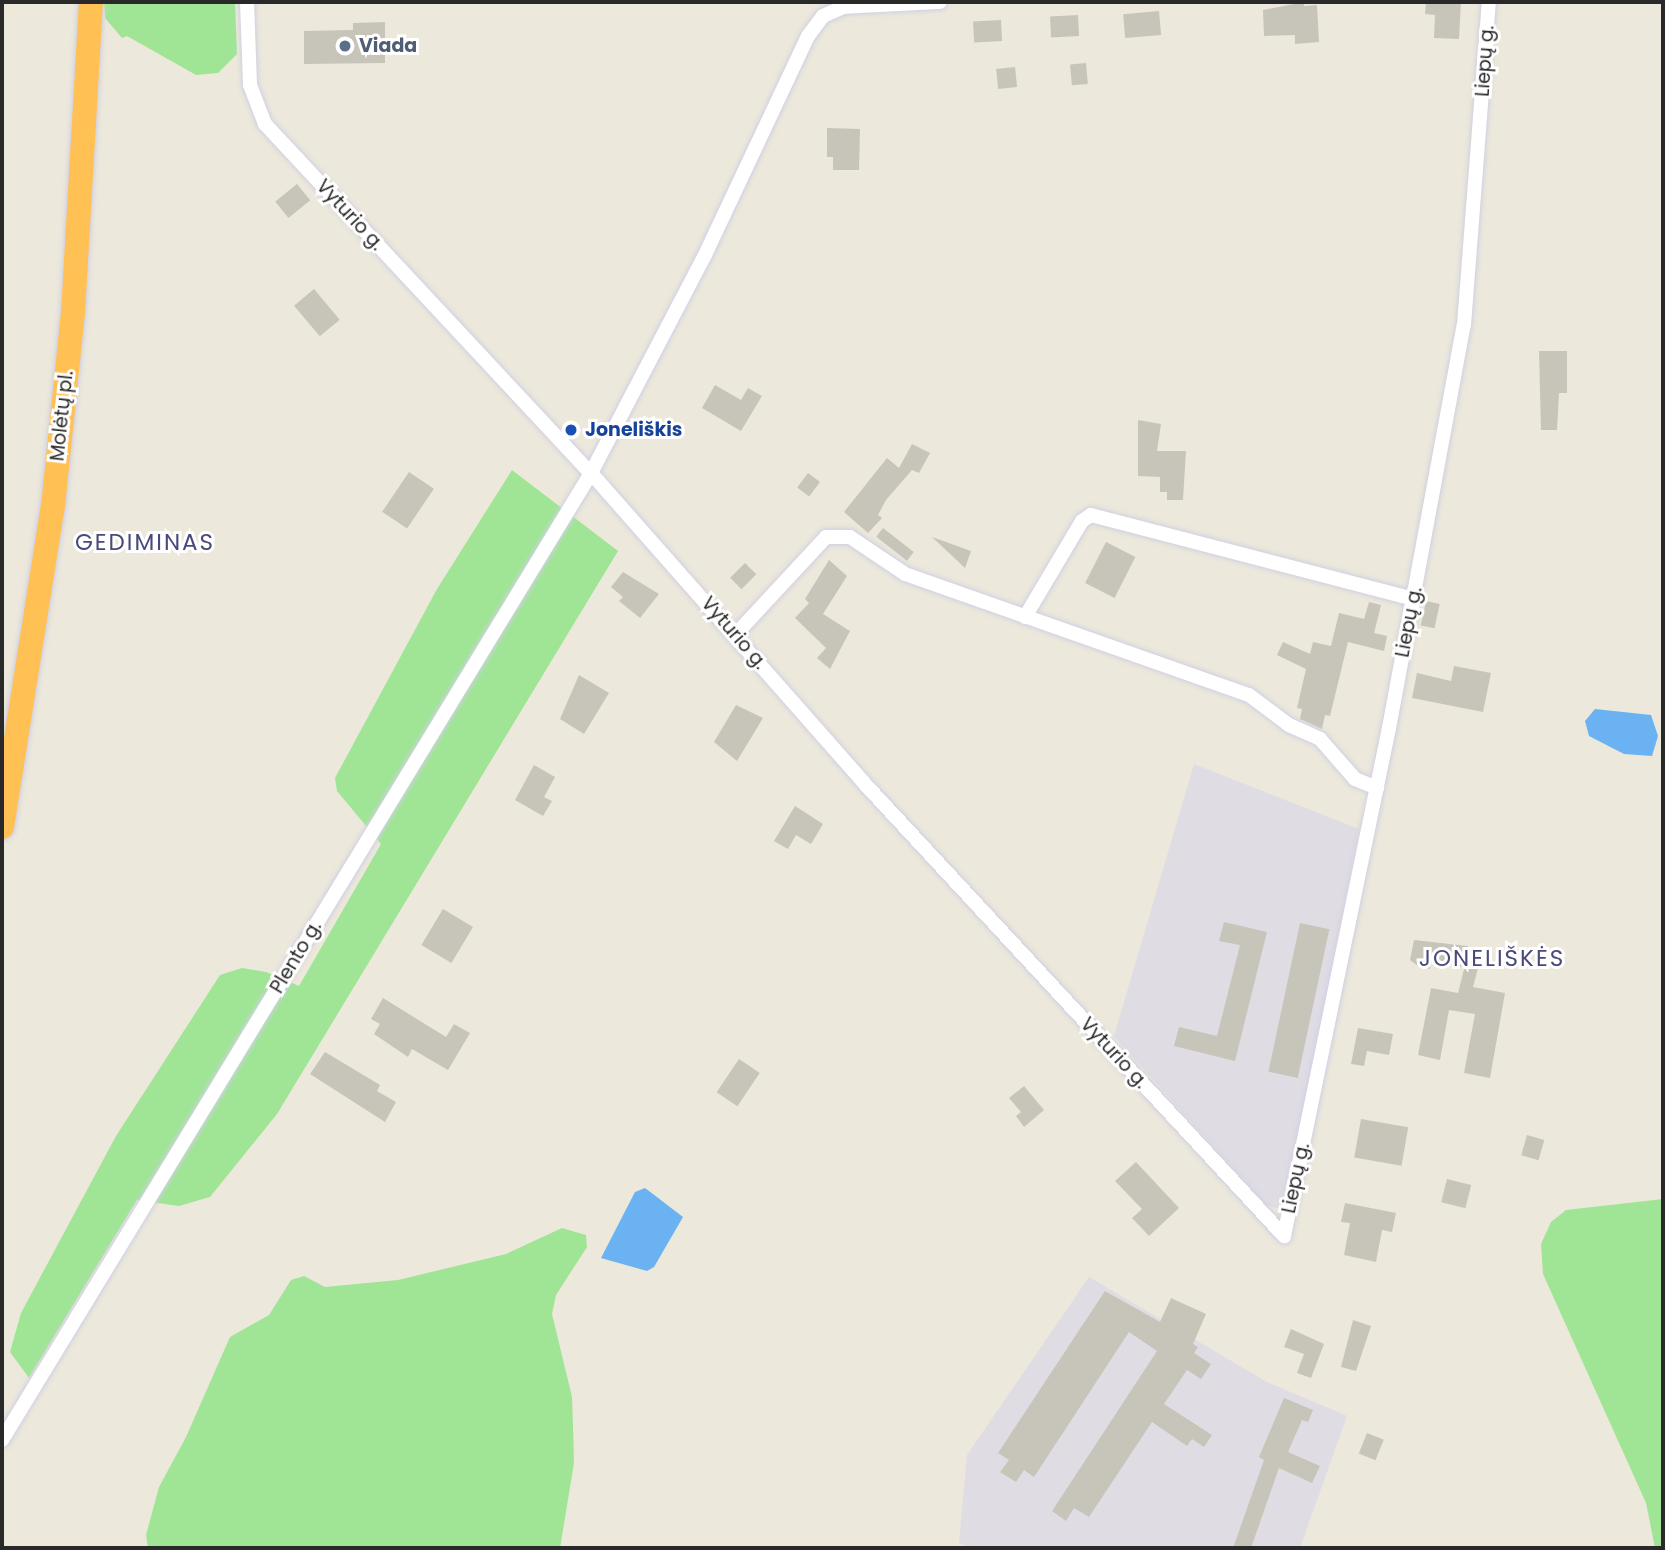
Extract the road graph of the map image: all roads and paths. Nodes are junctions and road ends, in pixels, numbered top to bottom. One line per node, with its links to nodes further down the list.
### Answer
1 (91, 2): 10 (highway, Molėtų pl.)
2 (247, 2): 5 (street, Vyturio g.)
3 (940, 2): 5 (street, Plento g.)
4 (1489, 2): 6 (street, Liepų g.)
5 (591, 473): 8 (street, Vyturio g.); 12 (street, Plento g.)
6 (1413, 599): 7 (street); 9 (street, Liepų g.)
7 (1025, 617): 8 (street); 9 (street)
8 (736, 634): 11 (street, Vyturio g.)
9 (1377, 788): 11 (street, Liepų g.)
10 (2, 827)
11 (1284, 1236)
12 (2, 1440)

